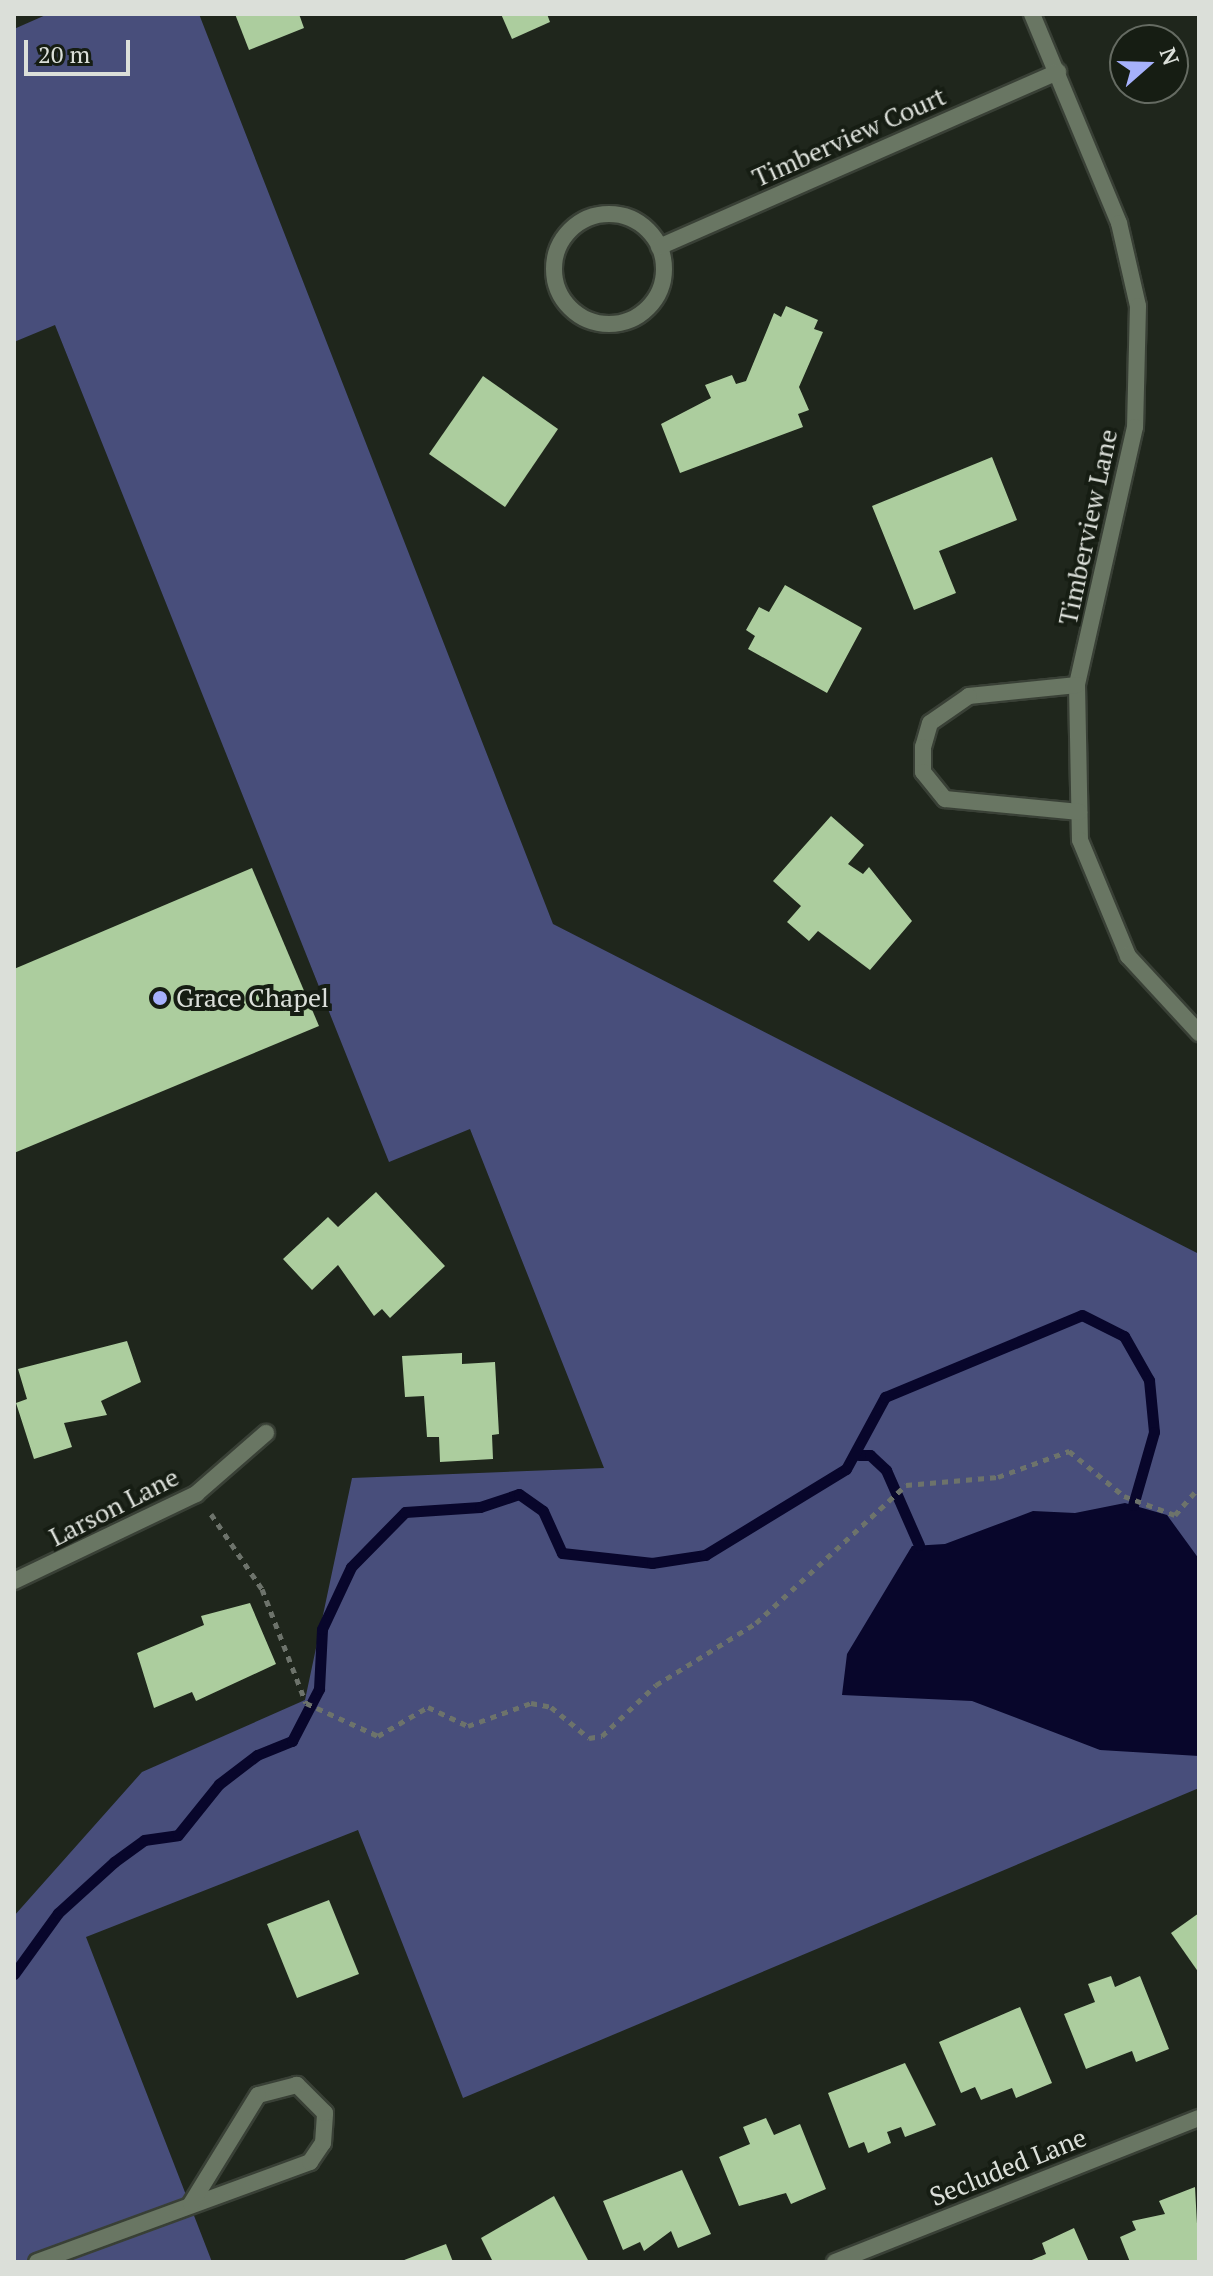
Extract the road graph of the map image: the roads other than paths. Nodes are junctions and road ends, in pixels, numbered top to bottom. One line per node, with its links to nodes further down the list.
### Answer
1 (1032, 14): 2 (street, Timberview Lane)
2 (1058, 72): 3 (street, Timberview Court); 4 (street, Timberview Lane)
3 (659, 247): 3 (street)
4 (1077, 685): 5 (street, Timberview Lane); 5 (street)
5 (1079, 812): 6 (street, Timberview Lane)
6 (1199, 1033)
7 (266, 1433): 8 (street, Larson Lane)
8 (14, 1581)
9 (1199, 2118): 12 (street, Secluded Lane)
10 (191, 2204): 10 (street); 11 (street)
11 (37, 2262)
12 (835, 2262)

